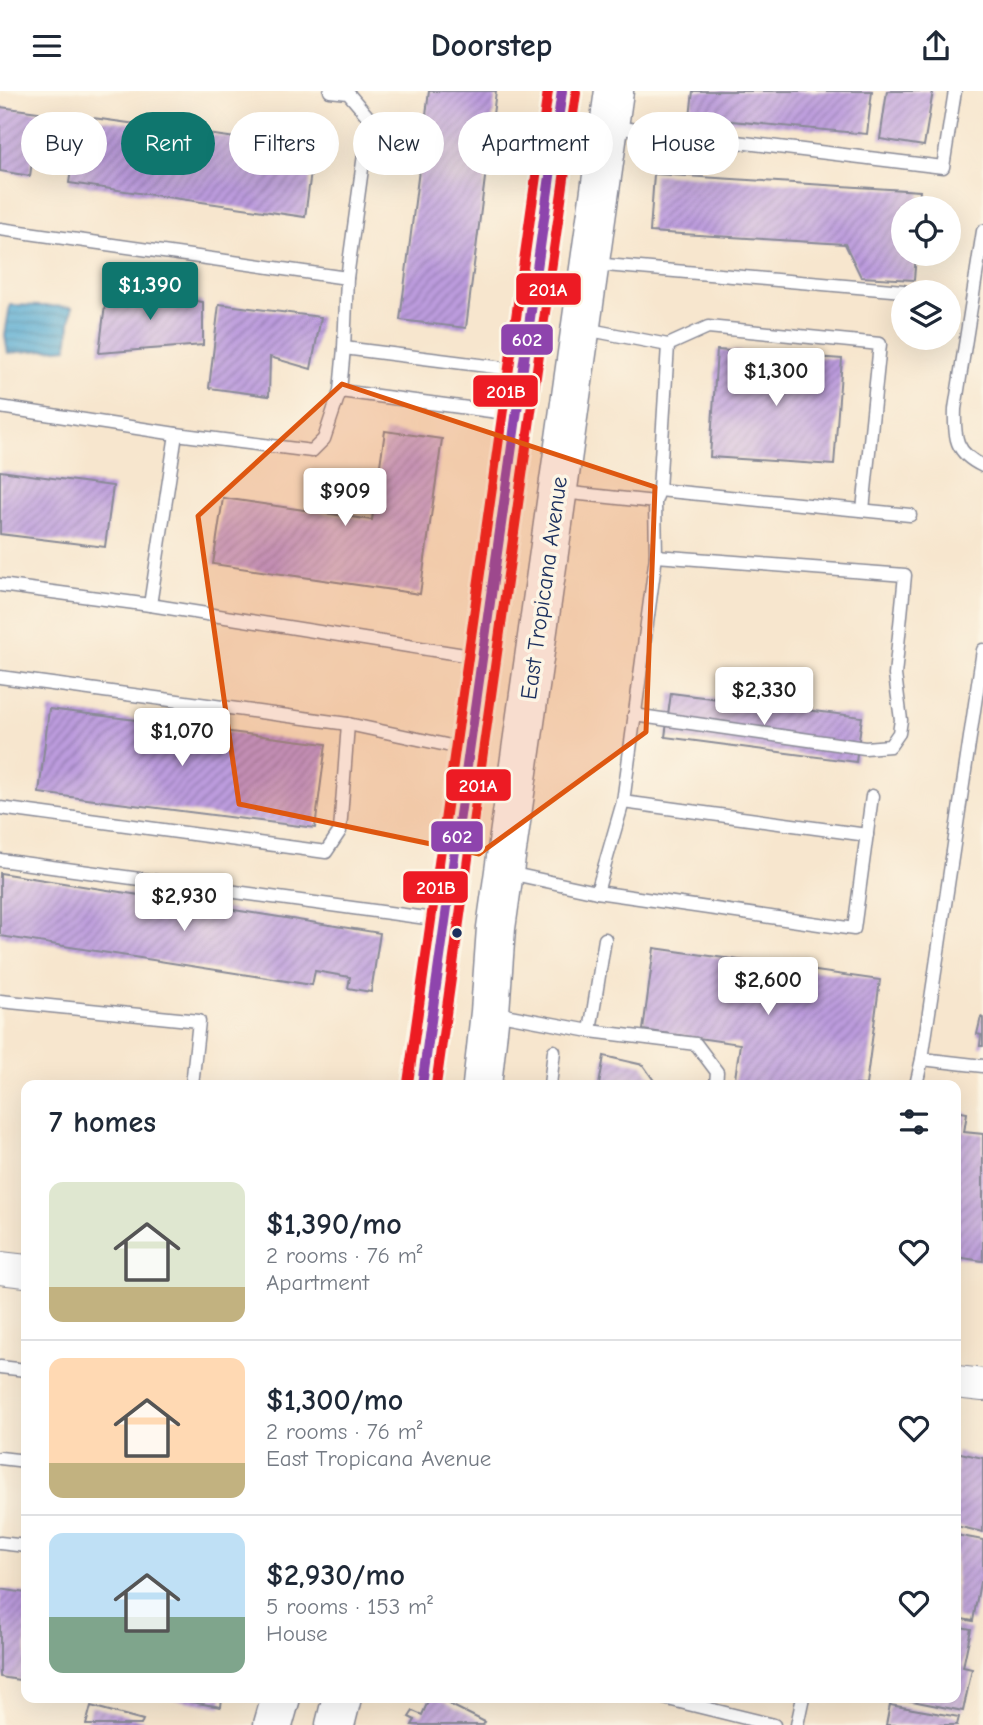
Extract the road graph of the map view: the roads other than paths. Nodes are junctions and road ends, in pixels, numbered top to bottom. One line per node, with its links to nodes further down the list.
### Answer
1 (330, 91): 9 (lane)
2 (562, 91): 7 (main road)
3 (955, 91): 4 (lane)
4 (612, 109): 8 (main road, East Tropicana Avenue)
5 (0, 229): 9 (lane)
6 (983, 231): 19 (lane)
7 (539, 257): 14 (main road); 20 (main road)
8 (590, 264): 10 (lane); 11 (main road, East Tropicana Avenue)
9 (347, 278): 13 (lane)
10 (891, 290)
11 (581, 328): 12 (lane); 20 (main road, East Tropicana Avenue)
12 (668, 345): 21 (lane); 22 (lane)
13 (344, 348): 14 (lane); 15 (lane)
14 (523, 370): 17 (main road)
15 (340, 391): 17 (lane); 18 (lane)
16 (0, 407): 18 (lane)
17 (516, 414): 28 (main road)
18 (176, 434): 26 (lane)
19 (983, 466)
20 (557, 491): 21 (lane); 38 (main road, East Tropicana Avenue)
21 (657, 496): 22 (lane); 24 (lane)
22 (863, 510): 23 (lane)
23 (910, 515)
24 (656, 556): 30 (lane); 30 (lane)
25 (0, 585): 26 (lane)
26 (150, 605): 28 (lane)
27 (983, 650): 46 (lane)
28 (482, 658): 32 (main road)
29 (0, 677): 31 (lane)
30 (634, 715): 34 (lane)
31 (348, 724): 32 (lane); 35 (lane)
32 (469, 749): 40 (main road)
33 (872, 796): 36 (lane)
34 (623, 802): 36 (lane); 39 (lane)
35 (0, 808)
36 (867, 835): 39 (lane)
37 (0, 860): 40 (lane)
38 (504, 872): 39 (lane); 43 (main road, East Tropicana Avenue)
39 (597, 892)
40 (445, 921): 49 (main road)
41 (605, 939): 44 (lane)
42 (0, 1001): 48 (lane)
43 (490, 1012): 44 (lane); 50 (main road, East Tropicana Avenue)
44 (590, 1031): 52 (lane)
45 (554, 1051): 51 (lane)
46 (922, 1059): 47 (lane); 53 (lane)
47 (983, 1066)
48 (193, 1080)
49 (423, 1080)
50 (483, 1080)
51 (551, 1080)
52 (716, 1080)
53 (917, 1080)
54 (0, 1268): 55 (street)
55 (21, 1270)
56 (0, 1367): 57 (lane)
57 (21, 1369)
58 (961, 1383): 59 (street)
59 (983, 1385)
60 (0, 1458): 61 (lane)
61 (21, 1460)
62 (0, 1543): 63 (lane)
63 (21, 1545)
64 (279, 1703): 68 (main road)
65 (340, 1703): 69 (main road)
66 (684, 1703): 70 (lane)
67 (802, 1703): 71 (lane)
68 (272, 1725)
69 (335, 1725)
70 (774, 1725)
71 (797, 1725)

